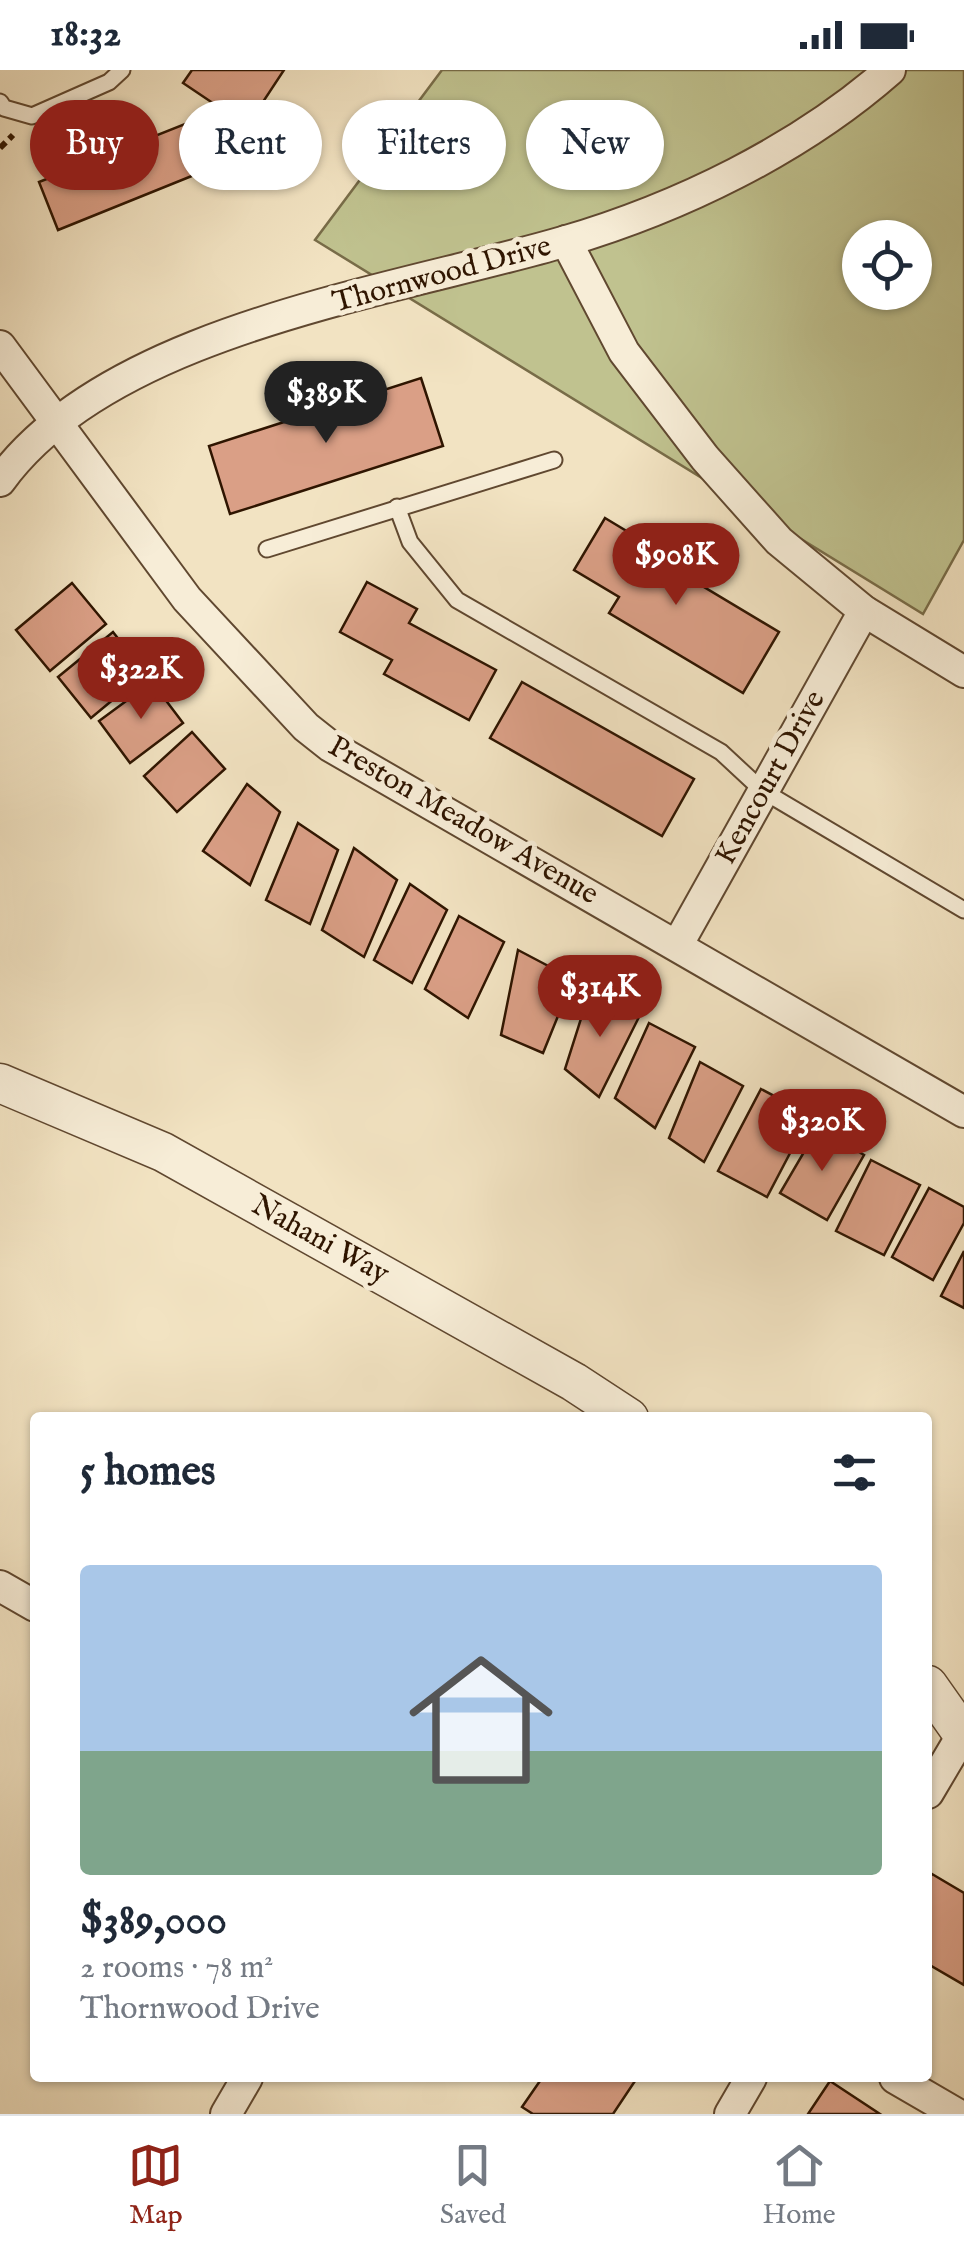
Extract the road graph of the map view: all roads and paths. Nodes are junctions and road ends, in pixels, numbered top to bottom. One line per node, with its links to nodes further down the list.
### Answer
1 (122, 70): 3 (lane)
2 (890, 70): 4 (street, Thornwood Drive)
3 (0, 102)
4 (566, 241): 6 (street, Thornwood Drive); 11 (street)
5 (0, 346): 6 (street, Preston Meadow Avenue)
6 (56, 422): 8 (street, Thornwood Drive); 15 (street, Preston Meadow Avenue)
7 (554, 460): 9 (lane)
8 (0, 481)
9 (397, 508): 10 (lane); 13 (lane)
10 (267, 549)
11 (864, 611): 12 (street); 13 (street, Kencourt Drive)
12 (964, 672)
13 (763, 791): 14 (lane); 15 (street, Kencourt Drive)
14 (964, 910)
15 (678, 944): 17 (street, Preston Meadow Avenue)
16 (0, 1083): 18 (street, Nahani Way)
17 (964, 1112)
18 (621, 1412)
19 (0, 1586): 20 (street)
20 (30, 1603)
21 (932, 1690): 22 (street)
22 (964, 1734): 23 (street)
23 (932, 1786)
24 (244, 2082): 27 (street)
25 (749, 2082): 28 (street)
26 (902, 2082): 29 (street)
27 (226, 2114)
28 (730, 2114)
29 (958, 2114)

